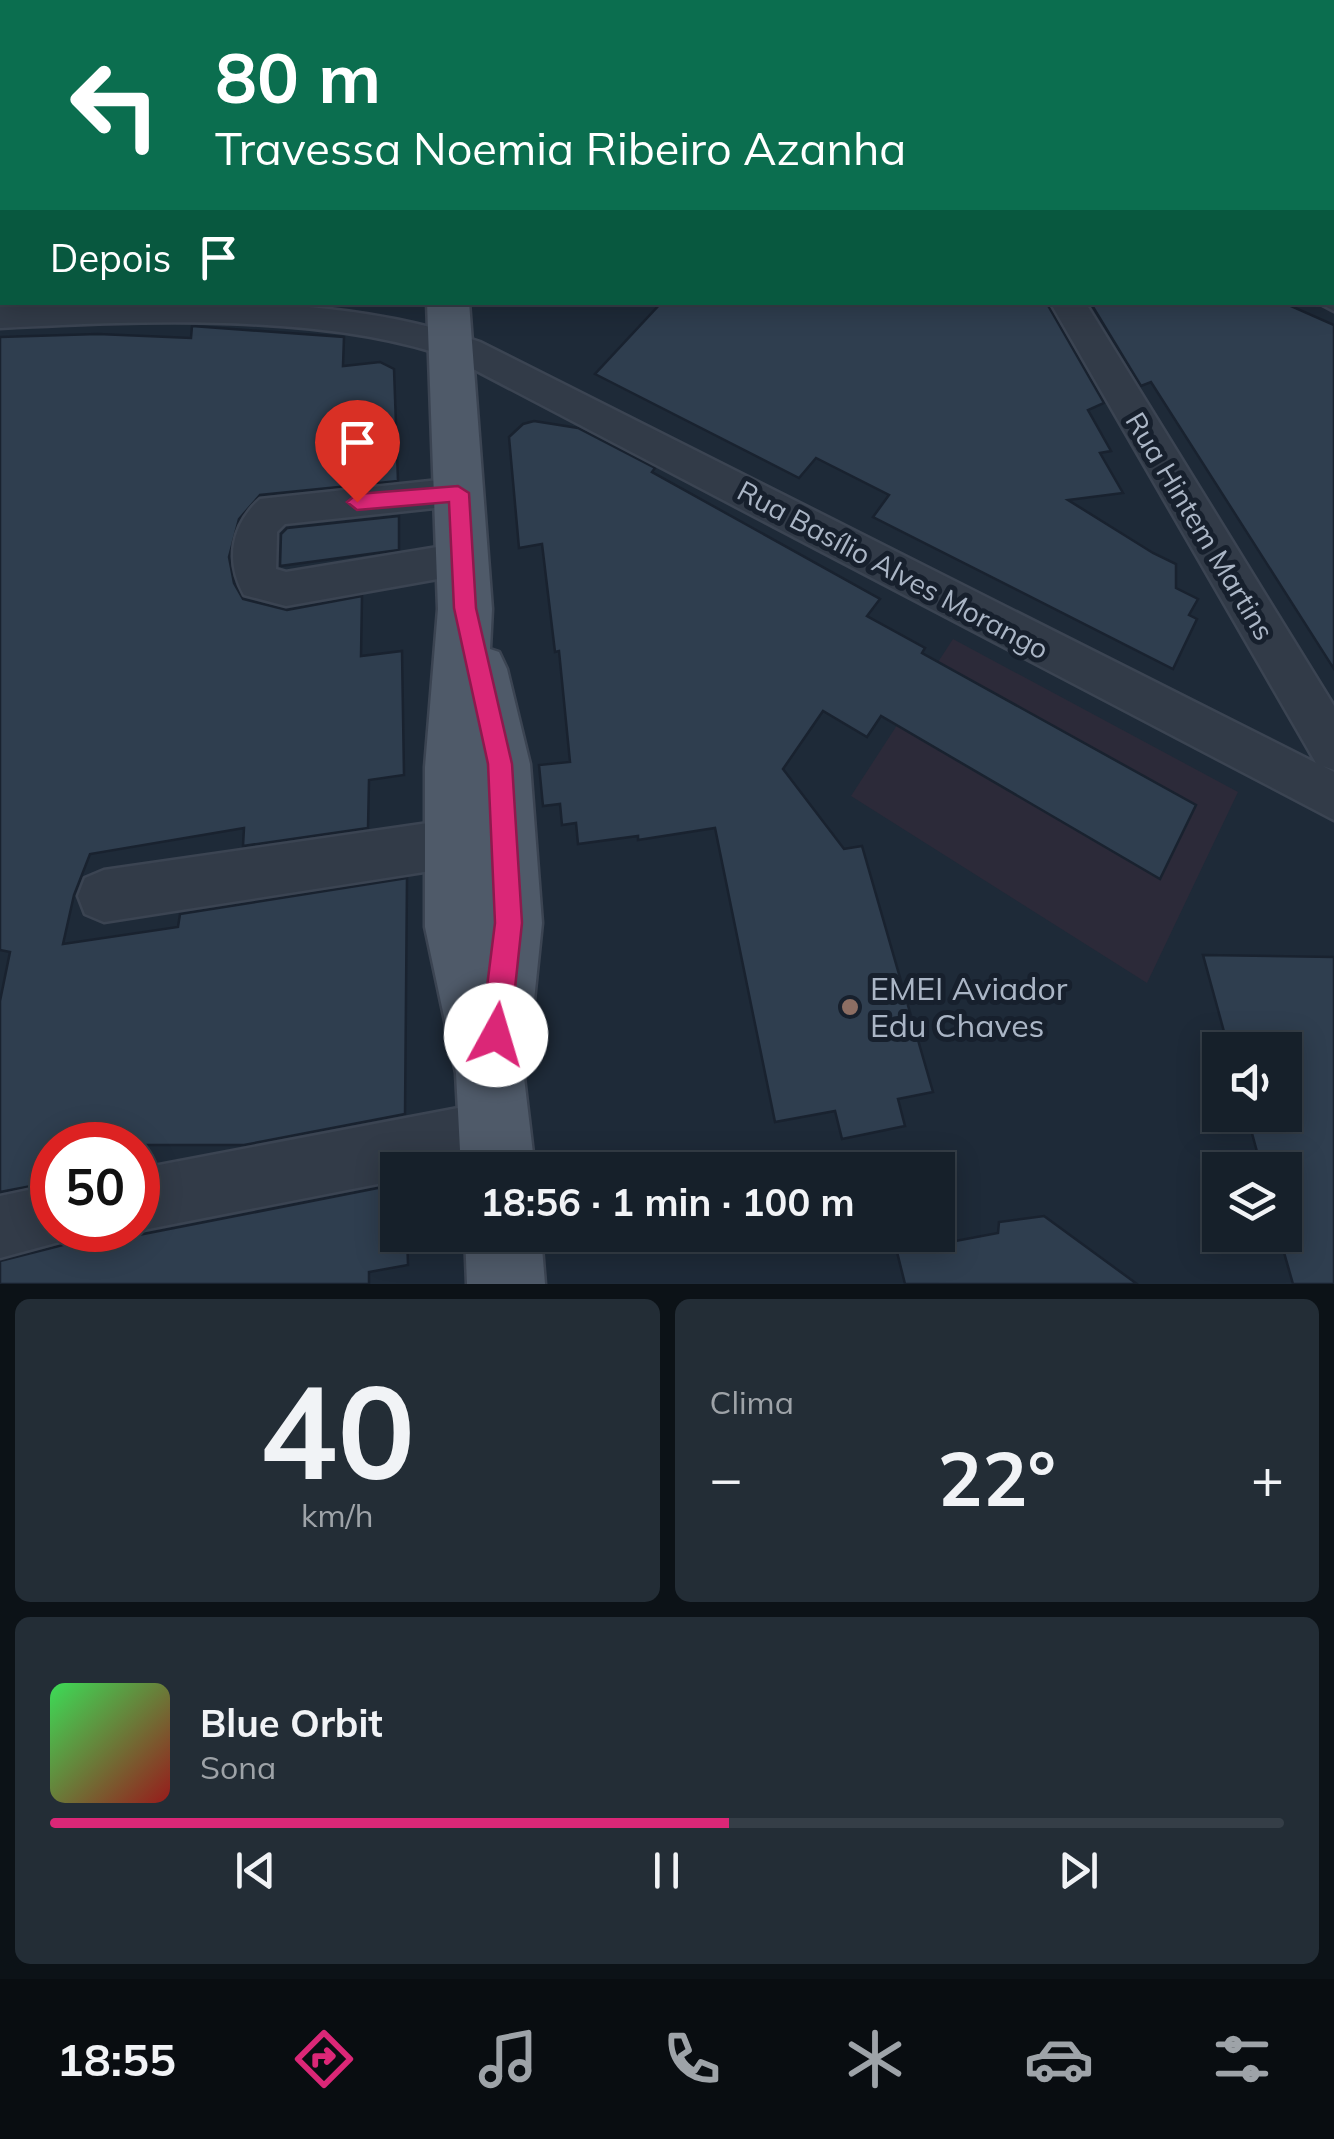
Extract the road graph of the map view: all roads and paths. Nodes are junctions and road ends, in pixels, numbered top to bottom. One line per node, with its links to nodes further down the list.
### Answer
1 (1069, 305): 6 (street, Rua Hintem Martins)
2 (0, 316): 3 (street, Rua Basílio Alves Morango)
3 (449, 324): 4 (main road); 7 (street, Rua Basílio Alves Morango)
4 (458, 493): 5 (main road); 5 (street)
5 (464, 584): 8 (main road); 10 (main road)
6 (1334, 749)
7 (1334, 797)
8 (456, 843): 9 (street); 10 (main road)
9 (104, 896)
10 (495, 1125): 11 (street)
11 (160, 1195)
12 (30, 1220): 13 (street)
13 (0, 1226)
14 (504, 1252): 15 (main road)
15 (506, 1284)

